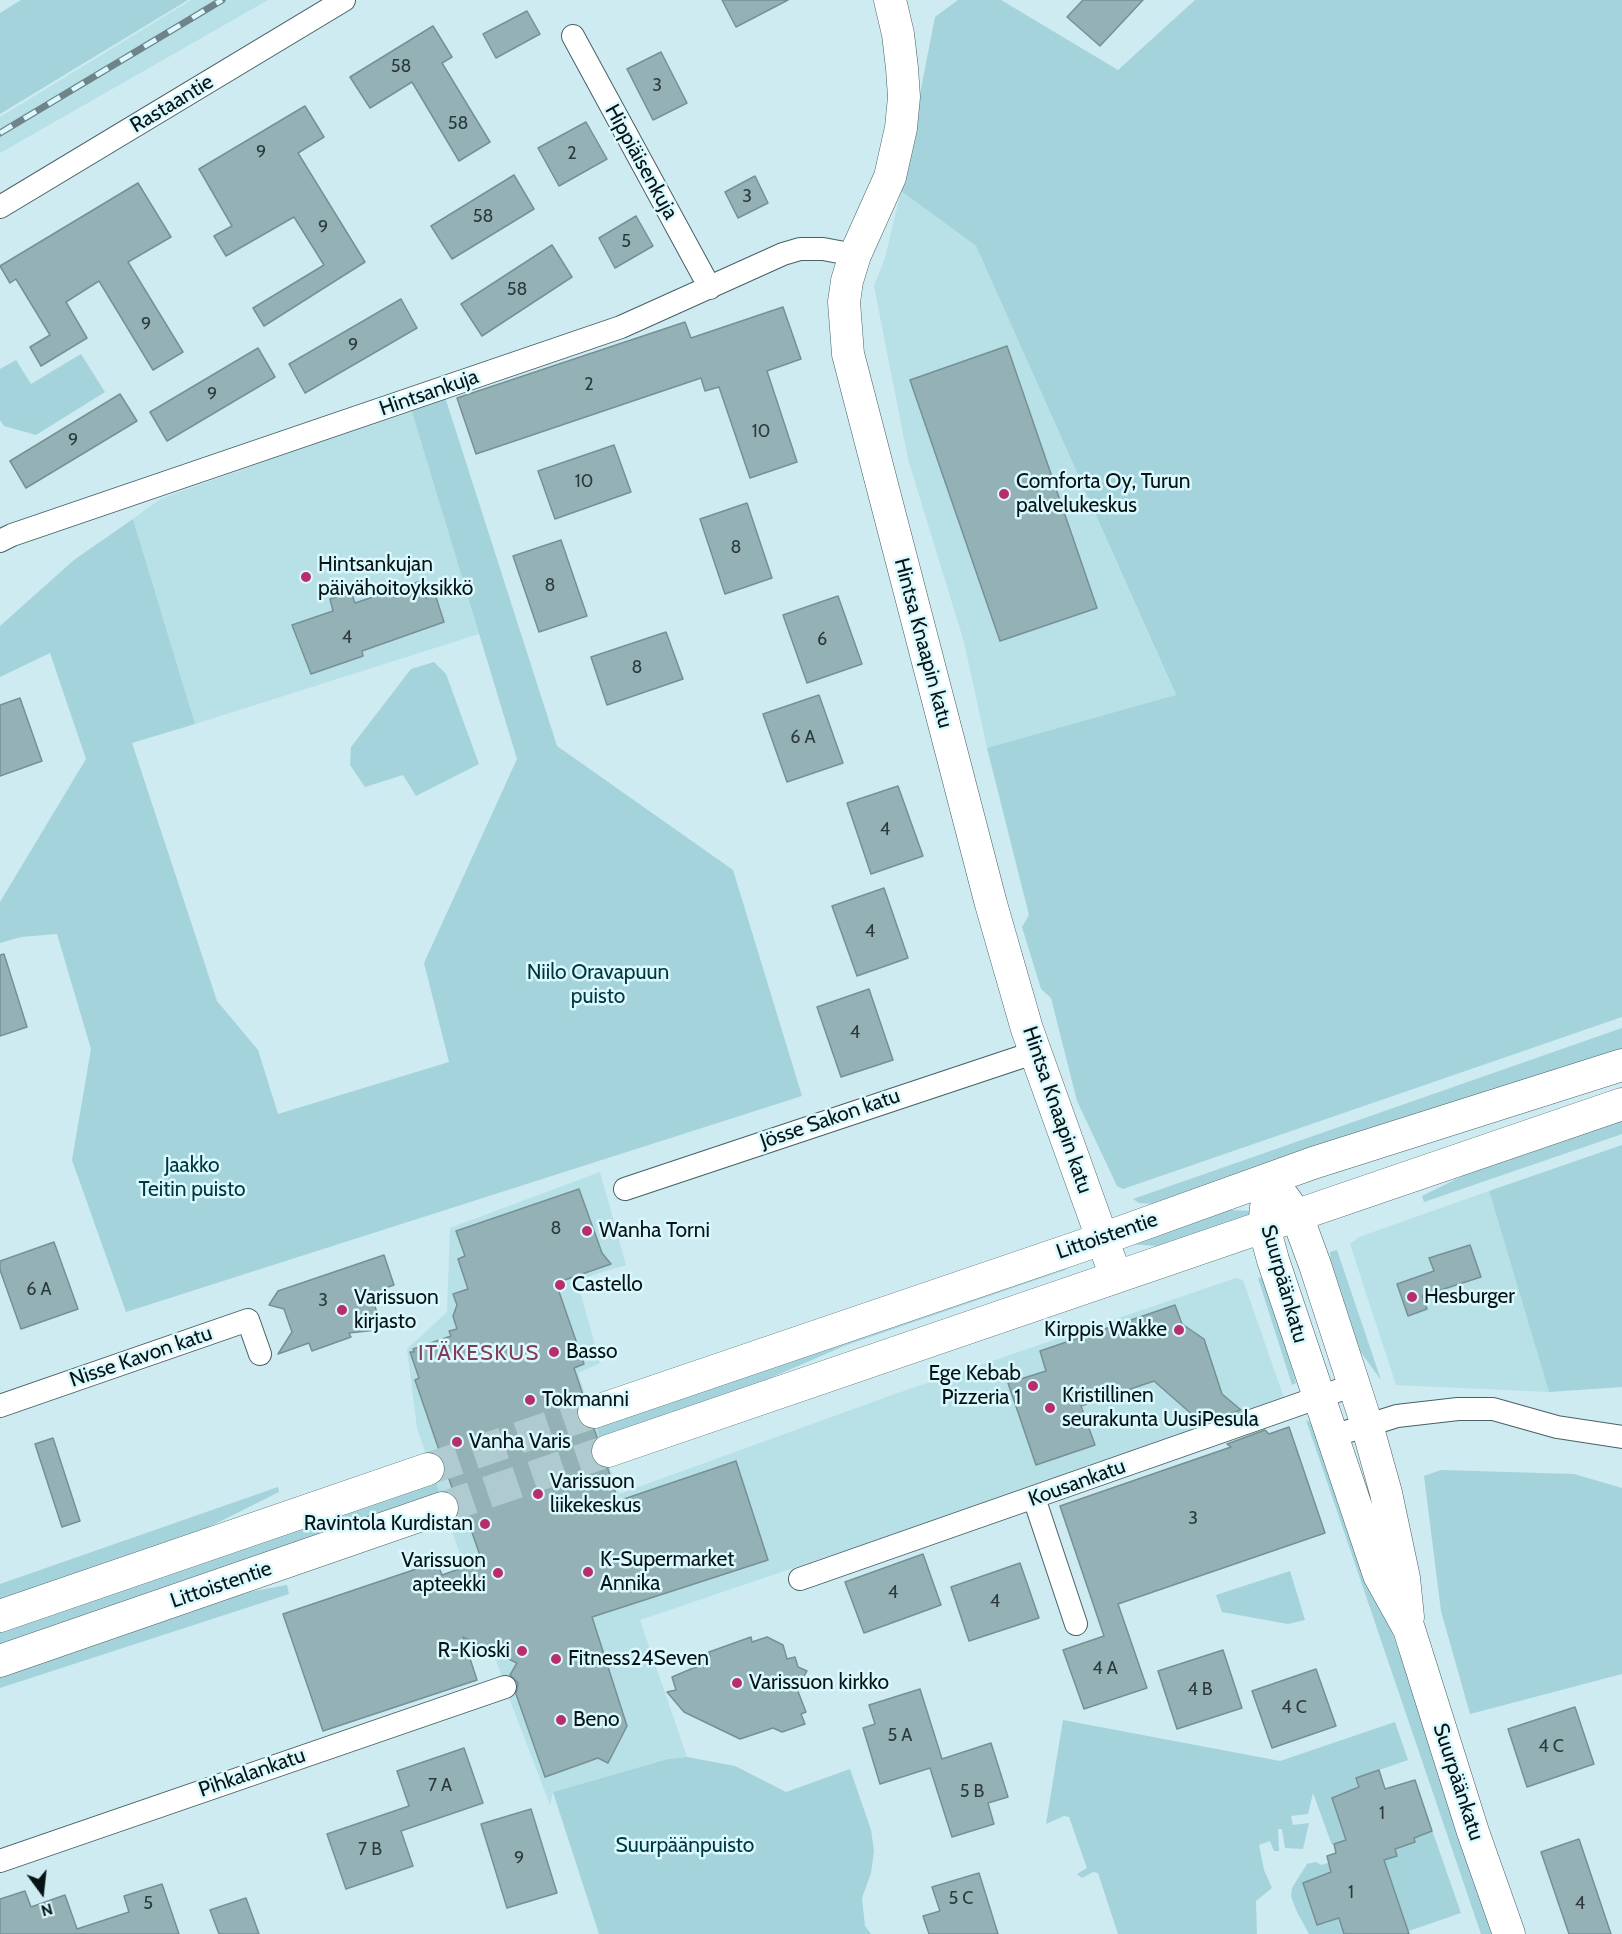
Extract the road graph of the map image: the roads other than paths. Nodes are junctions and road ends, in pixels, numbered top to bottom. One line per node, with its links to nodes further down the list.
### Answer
1 (344, 0): 4 (street, Rastaantie)
2 (890, 0): 5 (main road, Hintsa Knaapin katu)
3 (573, 36): 6 (street, Hippiäisenkuja)
4 (0, 207)
5 (855, 255): 6 (street, Hintsankuja); 8 (main road, Hintsa Knaapin katu)
6 (710, 288): 7 (street, Hintsankuja)
7 (0, 542)
8 (1036, 1052): 12 (street, Jösse Sakon katu); 15 (main road, Hintsa Knaapin katu)
9 (1622, 1065): 11 (main road, Littoistentie)
10 (1622, 1104): 13 (main road, Littoistentie)
11 (1269, 1179): 13 (main road, Suurpäänkatu); 14 (main road, Suurpäänkatu); 15 (main road, Littoistentie)
12 (625, 1189)
13 (1297, 1216): 14 (main road, Littoistentie); 18 (main road, Suurpäänkatu)
14 (1264, 1227): 16 (main road, Littoistentie); 19 (main road, Suurpäänkatu)
15 (1102, 1239): 16 (main road, Hintsa Knaapin katu); 21 (main road, Littoistentie)
16 (1116, 1277): 25 (main road, Littoistentie)
17 (260, 1354): 20 (street, Nisse Kavon katu)
18 (1354, 1385): 19 (street, Kousankatu); 22 (main road, Suurpäänkatu)
19 (1319, 1396): 23 (main road, Suurpäänkatu); 27 (street, Kousankatu)
20 (0, 1406)
21 (594, 1412)
22 (1367, 1425): 23 (street); 24 (street); 32 (main road, Suurpäänkatu)
23 (1332, 1436): 32 (main road, Suurpäänkatu)
24 (1622, 1437)
25 (608, 1451)
26 (428, 1469): 30 (main road, Littoistentie)
27 (1034, 1498): 29 (street, Kousankatu); 31 (street)
28 (442, 1508): 33 (main road, Littoistentie)
29 (800, 1579)
30 (0, 1616)
31 (1076, 1624)
32 (1409, 1629): 36 (main road, Suurpäänkatu)
33 (0, 1661)
34 (505, 1687): 35 (street, Pihkalankatu)
35 (0, 1861)
36 (1509, 1934)

